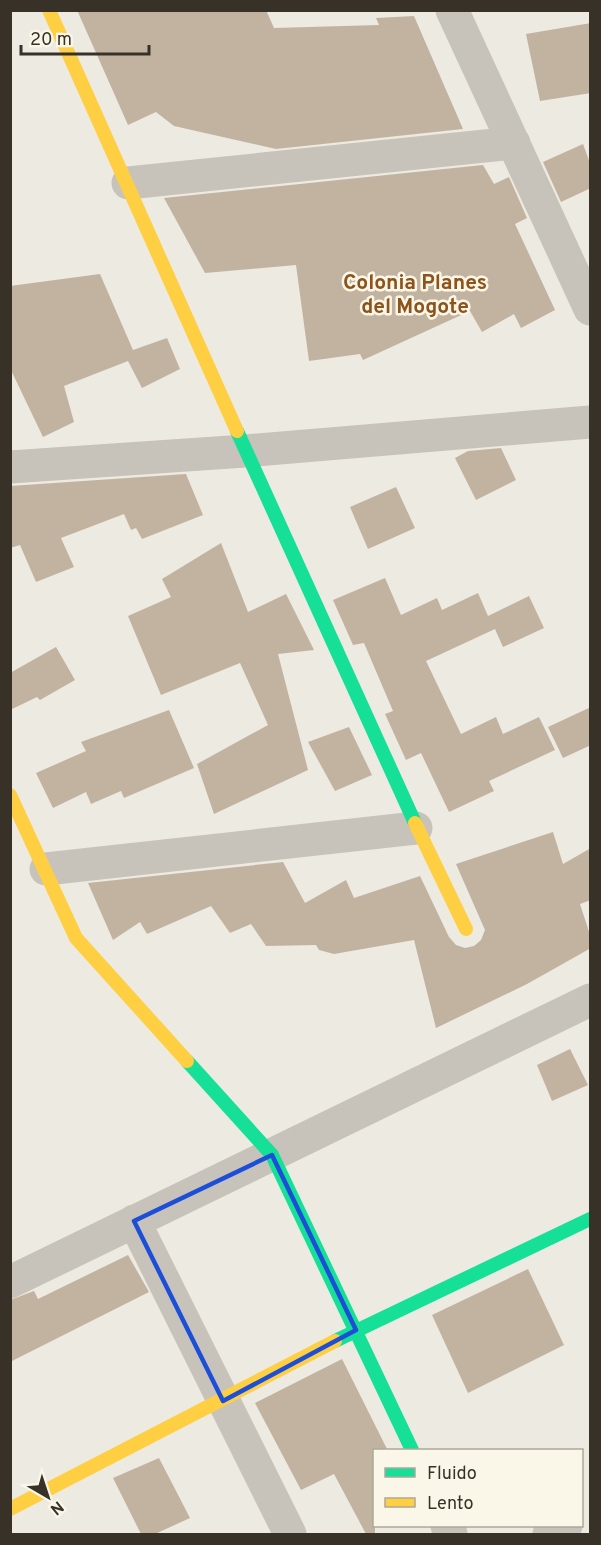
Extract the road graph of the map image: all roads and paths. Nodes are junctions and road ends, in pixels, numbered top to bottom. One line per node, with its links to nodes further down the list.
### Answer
1 (48, 10): 4 (street)
2 (452, 10): 3 (street)
3 (514, 143): 4 (street); 5 (street)
4 (129, 183): 7 (street)
5 (591, 309)
6 (591, 422): 7 (street)
7 (245, 451): 8 (street); 10 (street)
8 (10, 467)
9 (10, 795): 11 (street)
10 (416, 828): 11 (street); 12 (street)
11 (46, 868): 14 (street)
12 (466, 929)
13 (591, 1000): 14 (street)
14 (272, 1155): 16 (street); 18 (street)
15 (591, 1219): 18 (street)
16 (134, 1221): 17 (street); 19 (street)
17 (10, 1282)
18 (356, 1330): 19 (street); 20 (street)
19 (223, 1401): 21 (street); 23 (street)
20 (412, 1449)
21 (10, 1509)
22 (564, 1527): 24 (street)
23 (290, 1534)
24 (549, 1534)

